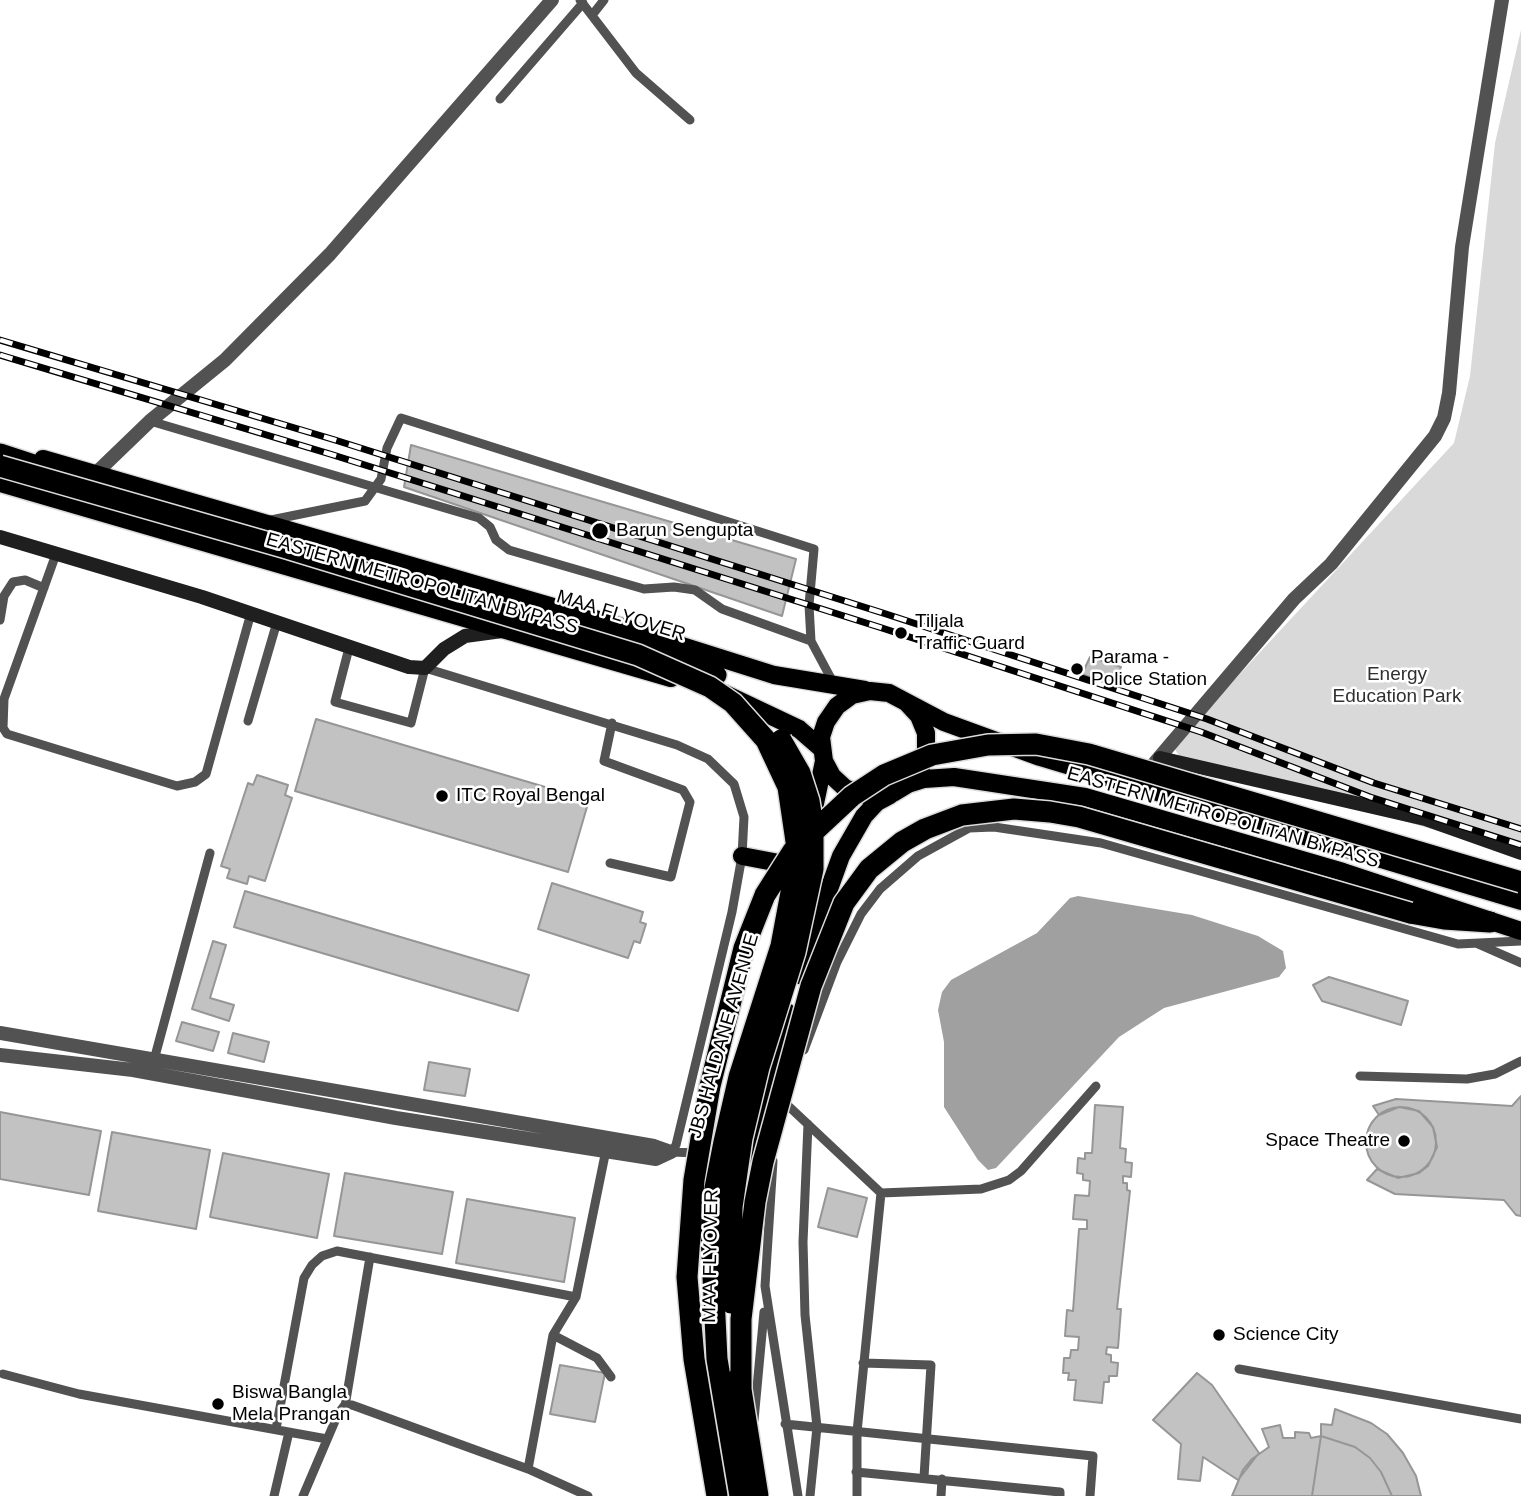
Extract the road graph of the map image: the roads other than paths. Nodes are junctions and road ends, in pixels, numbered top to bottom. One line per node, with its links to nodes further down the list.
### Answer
1 (552, 0): 8 (street)
2 (604, 0): 5 (lane)
3 (1502, 0): 32 (street)
4 (581, 1): 5 (lane); 6 (lane)
5 (593, 14): 7 (lane)
6 (500, 99)
7 (690, 120)
8 (150, 421): 12 (street); 14 (lane)
9 (0, 445): 12 (main road)
10 (0, 454): 73 (highway, MAA FLYOVER, bridge)
11 (0, 466): 95 (highway, MAA FLYOVER, bridge)
12 (94, 475): 15 (main road)
13 (0, 483): 22 (main road, EASTERN METROPOLITAN BYPASS)
14 (375, 487): 15 (lane); 23 (lane); 23 (lane)
15 (261, 523): 26 (main road)
16 (0, 537): 17 (street)
17 (56, 554): 18 (lane); 19 (street)
18 (44, 588): 19 (lane); 20 (lane)
19 (251, 614): 21 (street)
20 (0, 620)
21 (276, 622): 24 (street); 29 (lane)
22 (502, 631): 25 (street); 31 (main road, EASTERN METROPOLITAN BYPASS)
23 (811, 641): 26 (lane)
24 (349, 648): 25 (street); 25 (lane)
25 (425, 668): 30 (lane)
26 (835, 685): 27 (main road)
27 (870, 691): 28 (main road); 31 (main road)
28 (906, 702): 33 (main road); 34 (main road)
29 (248, 721)
30 (612, 723): 38 (lane); 40 (lane)
31 (823, 755): 34 (main road); 41 (main road, JBS HALDANE AVENUE)
32 (1160, 758): 33 (street); 37 (street)
33 (1134, 785): 43 (main road)
34 (900, 789): 35 (main road, EASTERN METROPOLITAN BYPASS); 55 (main road)
35 (1244, 842): 39 (lane); 44 (main road, EASTERN METROPOLITAN BYPASS)
36 (210, 853): 51 (lane)
37 (1521, 853)
38 (742, 856): 41 (main road); 62 (lane)
39 (1160, 859): 47 (lane); 58 (lane)
40 (610, 863)
41 (798, 867): 63 (main road, JBS HALDANE AVENUE)
42 (1521, 883): 93 (highway, bridge)
43 (1521, 901)
44 (1490, 922): 45 (main road, EASTERN METROPOLITAN BYPASS); 73 (highway, bridge)
45 (1521, 931)
46 (1521, 941): 47 (lane)
47 (1477, 943): 48 (lane)
48 (1521, 963)
49 (0, 1033): 53 (street)
50 (0, 1055): 53 (street)
51 (153, 1059): 53 (street); 57 (street)
52 (1521, 1061): 54 (lane)
53 (134, 1063): 59 (street)
54 (1360, 1076)
55 (765, 1085): 58 (lane); 76 (main road)
56 (1096, 1086): 64 (lane)
57 (400, 1102): 59 (lane); 62 (street)
58 (786, 1104): 60 (lane); 66 (lane)
59 (396, 1118): 61 (street)
60 (808, 1124): 64 (lane); 78 (lane)
61 (606, 1150): 62 (street); 67 (lane)
62 (671, 1152): 63 (lane)
63 (711, 1153): 94 (main road, JBS HALDANE AVENUE)
64 (881, 1193): 69 (lane)
65 (370, 1257): 67 (lane); 74 (lane); 79 (lane)
66 (765, 1286): 76 (lane); 77 (lane)
67 (576, 1297): 68 (lane)
68 (553, 1335): 72 (lane); 84 (lane)
69 (863, 1363): 81 (lane); 83 (lane)
70 (1239, 1369): 75 (lane)
71 (3, 1374): 79 (lane)
72 (611, 1377)
73 (741, 1391): 96 (highway, MAA FLYOVER, bridge)
74 (345, 1406): 82 (lane); 84 (lane)
75 (1521, 1419)
76 (754, 1420): 97 (main road)
77 (785, 1424): 78 (lane); 98 (lane)
78 (817, 1427): 81 (lane); 99 (lane)
79 (276, 1429): 80 (lane)
80 (289, 1432): 82 (lane); 90 (lane)
81 (858, 1432): 83 (lane); 85 (lane)
82 (327, 1439): 91 (lane)
83 (926, 1440): 86 (lane); 104 (lane)
84 (528, 1469): 92 (lane)
85 (856, 1472): 86 (lane); 100 (lane)
86 (924, 1477): 87 (lane)
87 (942, 1479): 88 (lane); 101 (lane)
88 (978, 1483): 89 (lane); 102 (lane)
89 (1019, 1492): 103 (lane)
90 (274, 1496)
91 (303, 1496)
92 (588, 1496)
93 (717, 1496)
94 (729, 1496)
95 (740, 1496)
96 (758, 1496)
97 (767, 1496)
98 (797, 1496)
99 (810, 1496)
100 (857, 1496)
101 (940, 1496)
102 (977, 1496)
103 (1060, 1496)
104 (1090, 1496)

